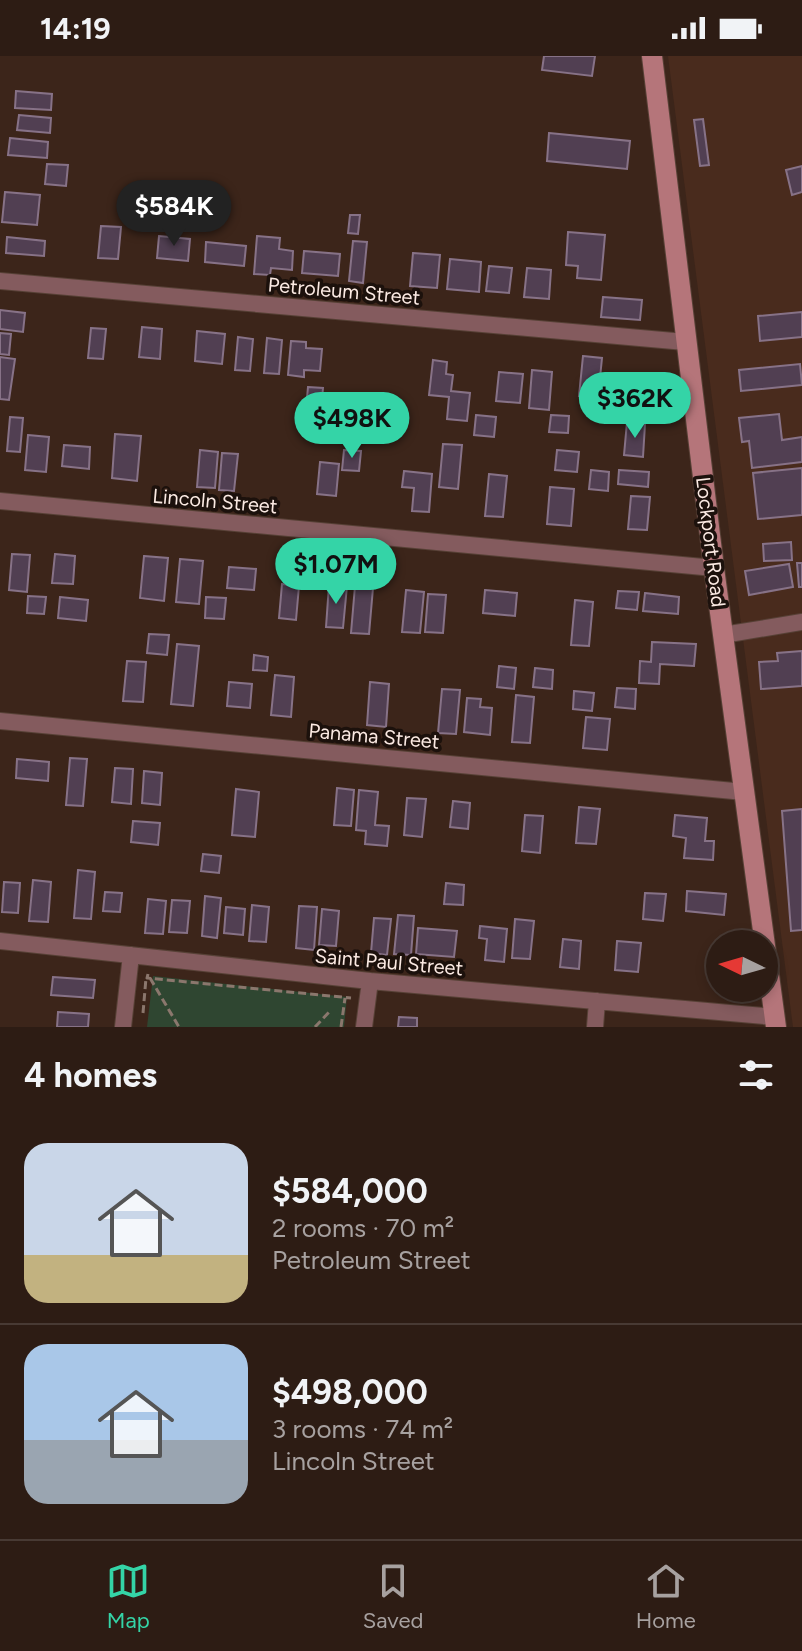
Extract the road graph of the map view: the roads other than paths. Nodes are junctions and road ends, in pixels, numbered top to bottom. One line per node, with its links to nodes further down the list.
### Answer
1 (652, 56): 3 (street, Lockport Road)
2 (0, 281): 3 (street, Petroleum Street)
3 (685, 342): 5 (street, Lockport Road)
4 (0, 501): 5 (street, Lincoln Street)
5 (714, 568): 7 (street, Lockport Road)
6 (802, 622): 7 (street)
7 (723, 635): 9 (street, Lockport Road)
8 (0, 721): 9 (street, Panama Street)
9 (744, 792): 14 (street, Lockport Road)
10 (0, 941): 11 (street, Saint Paul Street)
11 (131, 955): 12 (street, Saint Paul Street); 15 (street)
12 (370, 981): 13 (street, Saint Paul Street); 16 (street)
13 (597, 1001): 14 (street, Saint Paul Street); 17 (street)
14 (776, 1022)
15 (123, 1027)
16 (364, 1027)
17 (595, 1027)

